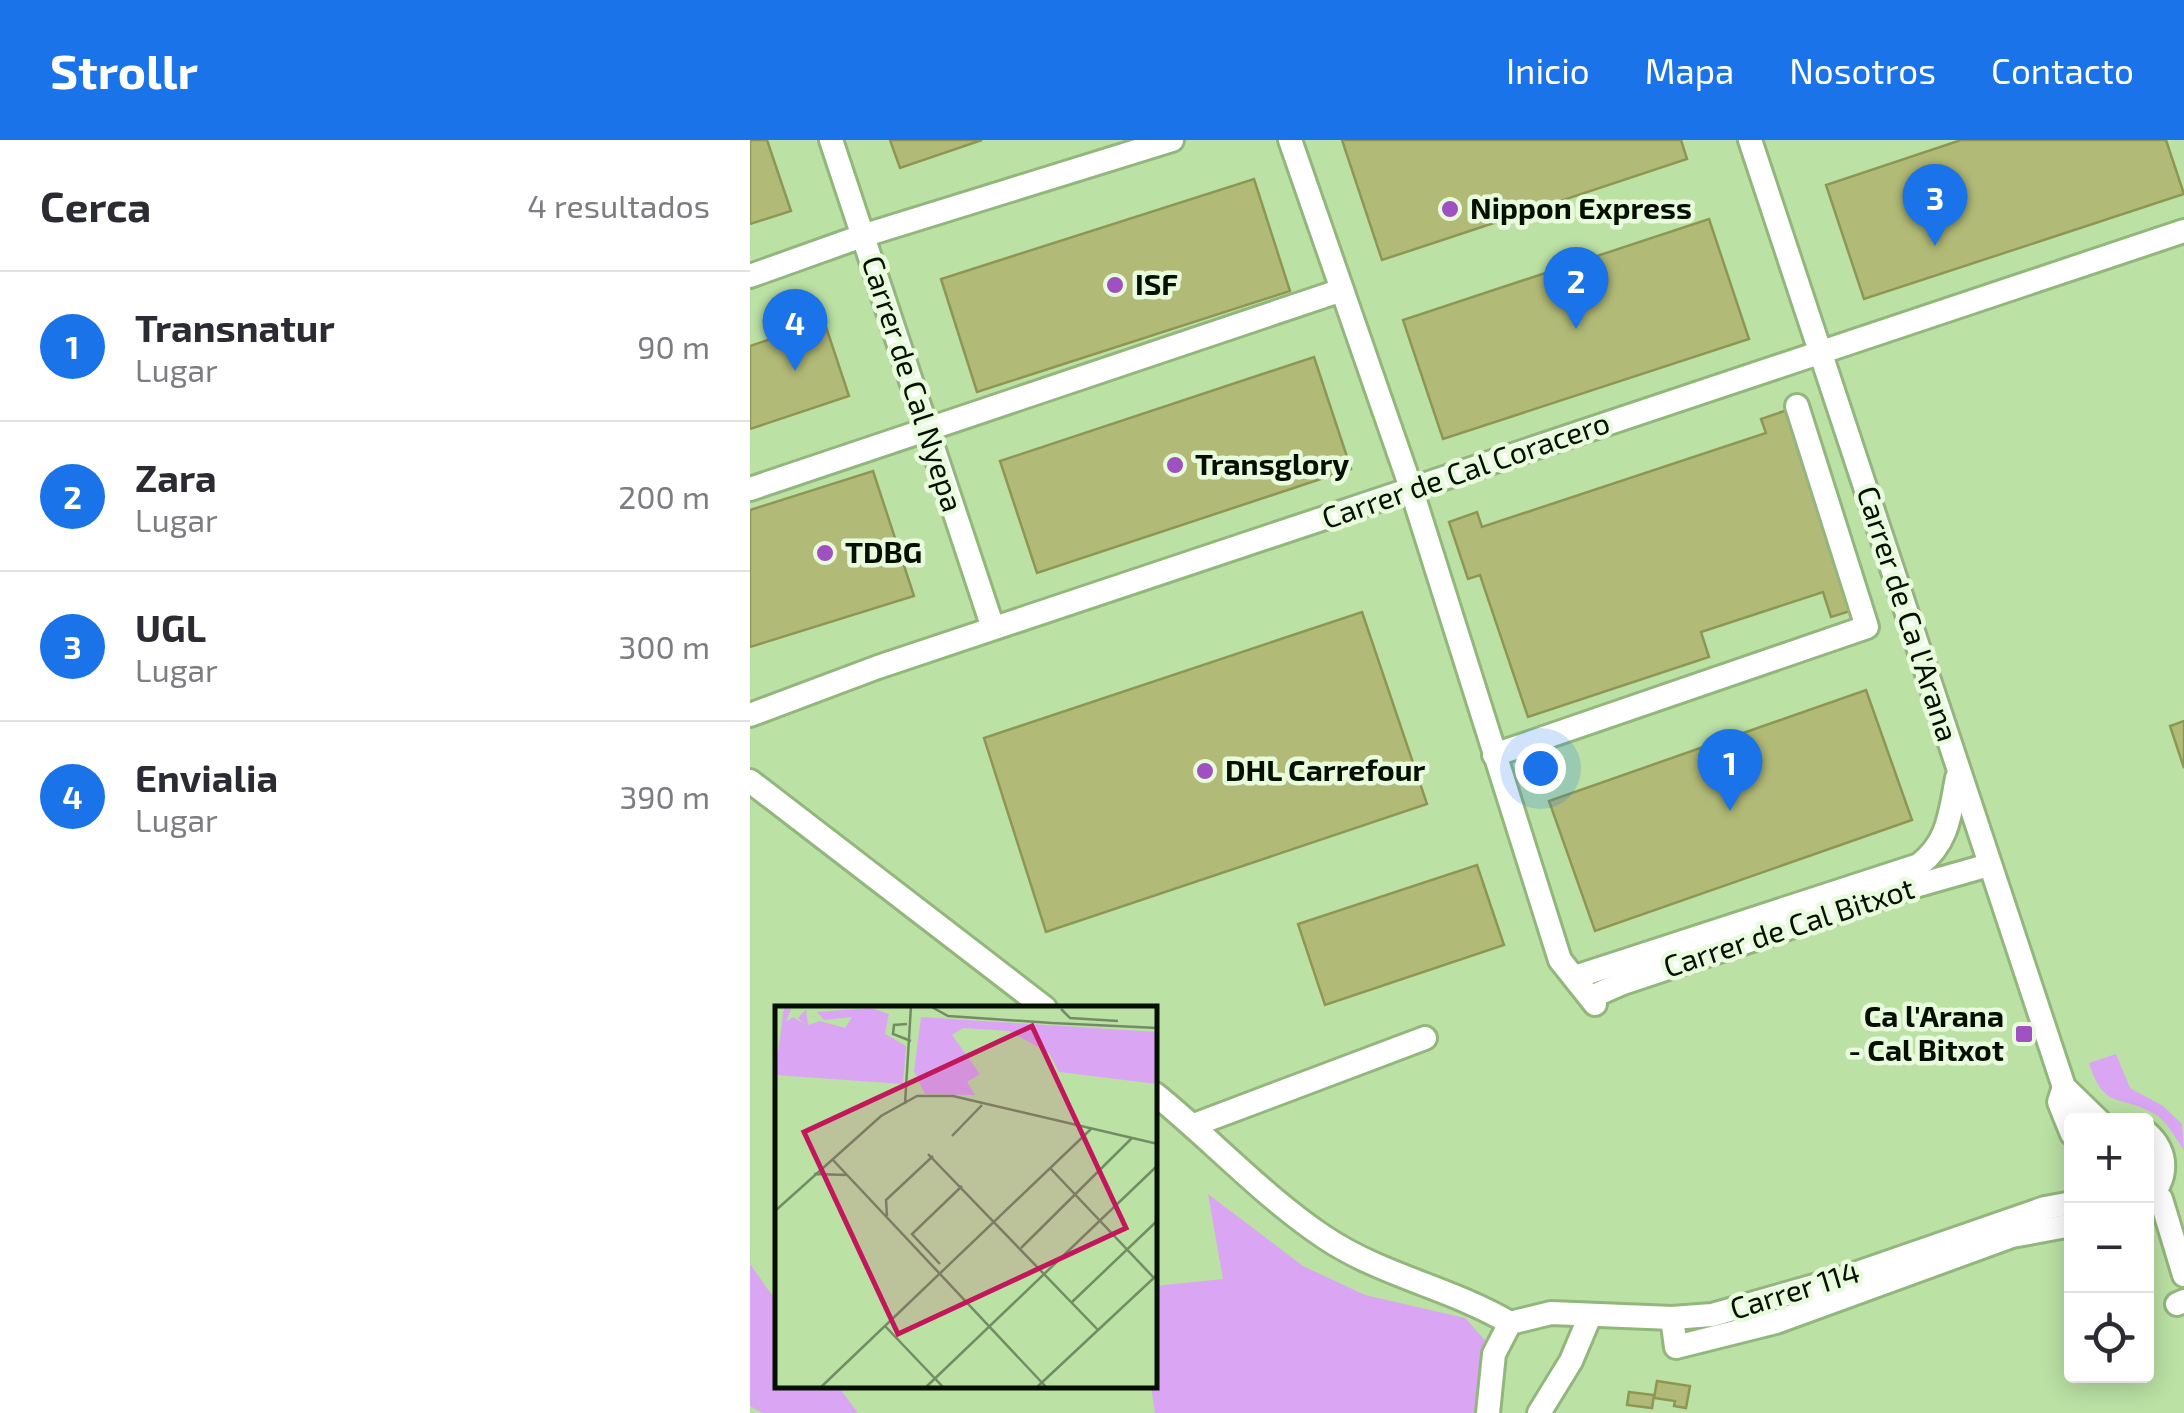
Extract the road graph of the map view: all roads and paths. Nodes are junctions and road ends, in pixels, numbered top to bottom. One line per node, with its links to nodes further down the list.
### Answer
1 (831, 140): 6 (street, Carrer de Cal Nyepa)
2 (1172, 140): 6 (street)
3 (1290, 140): 8 (street)
4 (1750, 140): 9 (street, Carrer de Ca l'Arana)
5 (2184, 231): 9 (street, Carrer de Cal Coracero)
6 (862, 236): 7 (street); 11 (street, Carrer de Cal Nyepa)
7 (750, 276)
8 (1342, 290): 11 (street); 12 (street)
9 (1820, 350): 12 (street, Carrer de Cal Coracero); 17 (street, Carrer de Ca l'Arana)
10 (1797, 406): 16 (street)
11 (927, 431): 13 (street); 14 (street, Carrer de Cal Nyepa)
12 (1410, 488): 14 (street, Carrer de Cal Coracero); 16 (street)
13 (750, 489)
14 (993, 628): 15 (street, Carrer de Cal Coracero)
15 (750, 715)
16 (1494, 755): 20 (street)
17 (1958, 773): 19 (street, Carrer de Ca l'Arana); 20 (street)
18 (750, 781): 21 (street)
19 (1987, 859): 20 (street, Carrer de Cal Bitxot); 23 (street, Carrer de Ca l'Arana)
20 (1575, 977)
21 (1042, 1006)
22 (1425, 1038): 27 (street)
23 (2064, 1087): 25 (street, Carrer de Ca l'Arana); 26 (street, Carrer de Ca l'Arana)
24 (1158, 1096): 27 (street)
25 (2092, 1113)
26 (2064, 1114)
27 (1194, 1125): 39 (street)
28 (2154, 1143): 29 (street)
29 (2162, 1154): 30 (street); 32 (street)
30 (2184, 1169)
31 (2064, 1191): 34 (street)
32 (2160, 1198): 36 (street)
33 (2064, 1205): 34 (street, Carrer 114)
34 (2046, 1208): 38 (street, Carrer 114)
35 (2064, 1226): 38 (street)
36 (2184, 1275)
37 (1590, 1316): 38 (street, Carrer 114); 39 (street, Carrer 114); 41 (street)
38 (1672, 1318)
39 (1510, 1324): 40 (street)
40 (1488, 1413)
41 (1539, 1413)

